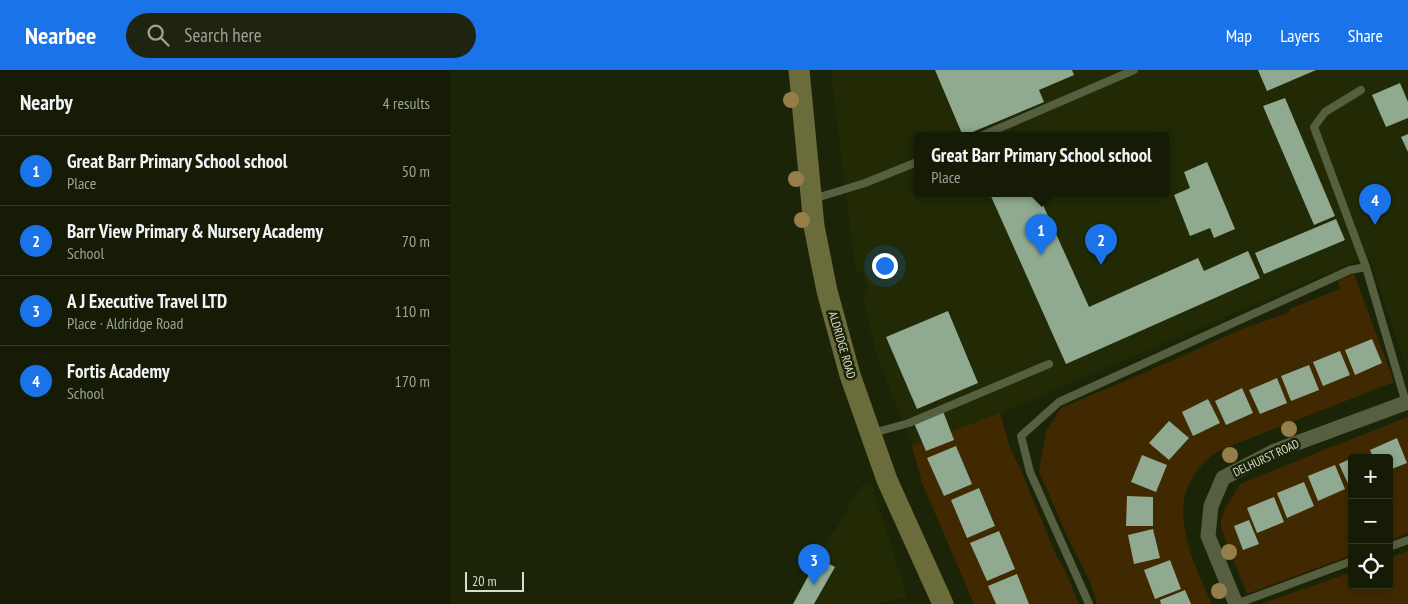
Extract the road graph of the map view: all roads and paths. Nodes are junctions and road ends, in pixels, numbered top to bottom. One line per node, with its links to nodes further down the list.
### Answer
1 (799, 70): 6 (street, ALDRIDGE ROAD)
2 (1134, 70): 4 (lane)
3 (1361, 90): 7 (lane)
4 (990, 132)
5 (914, 163): 6 (lane)
6 (811, 200): 10 (street, ALDRIDGE ROAD)
7 (1366, 266): 9 (lane); 15 (lane)
8 (1049, 364): 10 (lane)
9 (1407, 403): 16 (street, DELHURST ROAD)
10 (871, 434): 14 (street, ALDRIDGE ROAD)
11 (1408, 540): 12 (lane)
12 (1393, 546)
13 (1348, 562): 16 (lane)
14 (943, 604)
15 (1089, 604)
16 (1236, 604)

